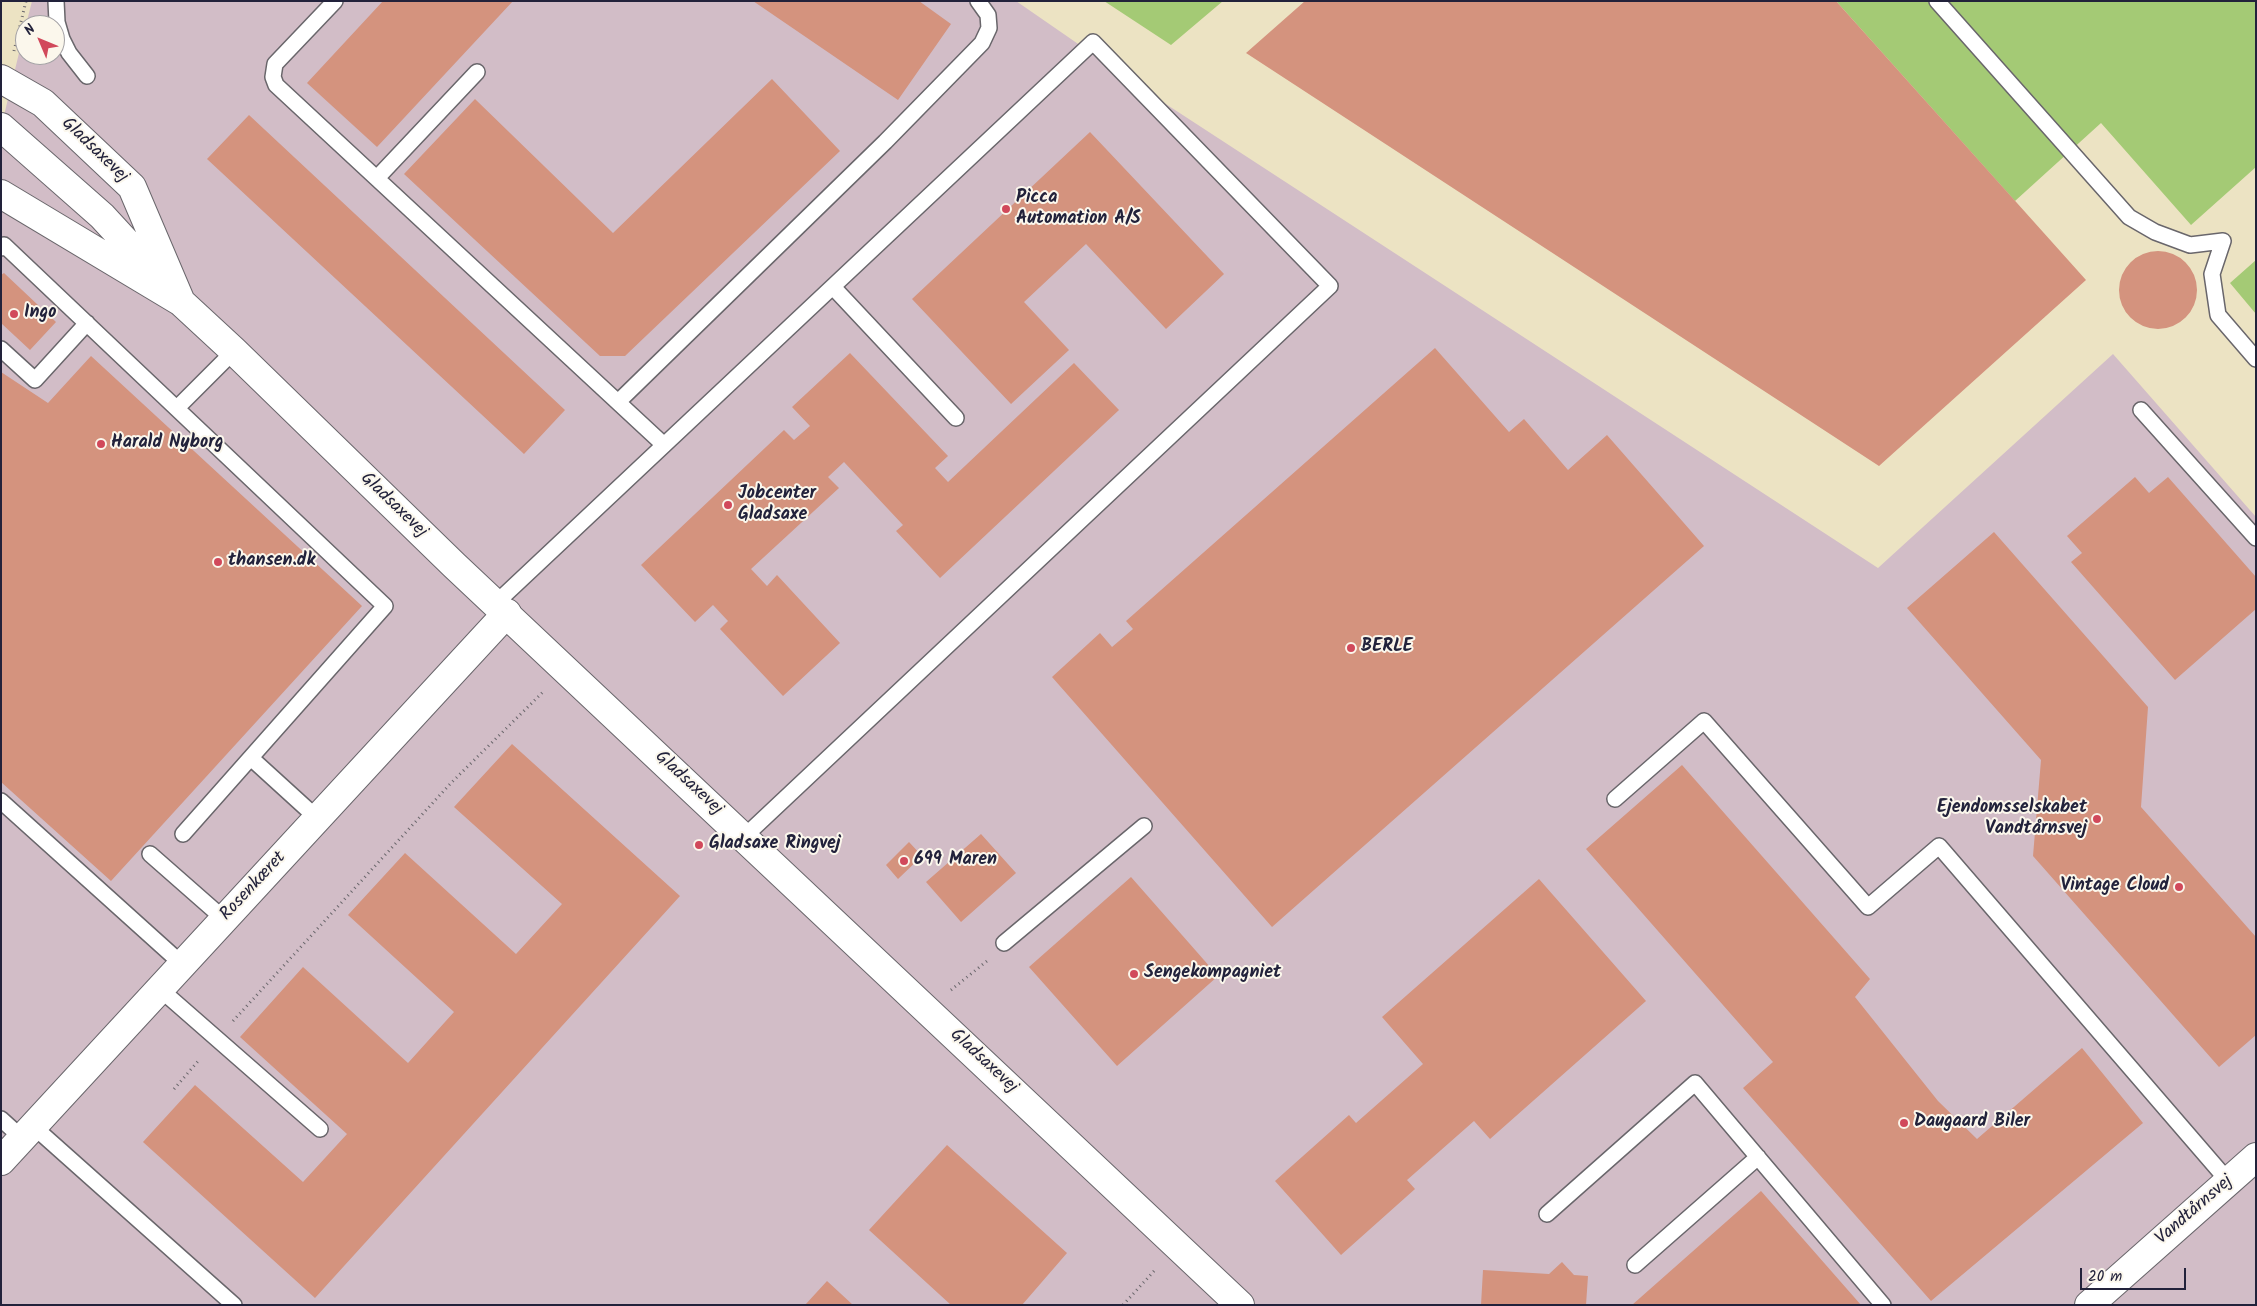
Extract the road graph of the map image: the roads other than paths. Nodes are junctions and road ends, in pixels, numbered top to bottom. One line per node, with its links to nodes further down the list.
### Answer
1 (56, 1): 6 (lane)
2 (335, 1): 9 (lane)
3 (978, 1): 18 (lane)
4 (1937, 1): 17 (lane)
5 (477, 72): 9 (lane)
6 (87, 76)
7 (1, 79): 13 (street, Gladsaxevej)
8 (1, 127): 13 (street)
9 (377, 178): 18 (lane)
10 (1, 194): 13 (street, Gladsaxevej)
11 (1, 248): 14 (lane)
12 (833, 287): 21 (lane); 22 (lane); 31 (lane)
13 (181, 302): 16 (street, Gladsaxevej)
14 (87, 323): 15 (lane); 19 (lane)
15 (1, 348)
16 (234, 351): 19 (lane); 24 (street, Gladsaxevej)
17 (2256, 359)
18 (618, 402): 22 (lane)
19 (177, 408): 25 (lane)
20 (2141, 410): 23 (lane)
21 (956, 418)
22 (664, 445): 24 (lane)
23 (2256, 538)
24 (501, 608): 28 (street, Rosenkæret); 31 (street, Gladsaxevej)
25 (251, 758): 28 (lane); 30 (lane)
26 (1616, 799): 43 (lane)
27 (1, 801): 35 (lane)
28 (318, 818): 33 (street, Rosenkæret)
29 (1144, 826): 34 (lane)
30 (183, 834)
31 (744, 837): 47 (street, Gladsaxevej)
32 (150, 854): 33 (lane)
33 (224, 919): 35 (street, Rosenkæret)
34 (1004, 943)
35 (183, 965): 36 (street, Rosenkæret)
36 (160, 989): 38 (lane); 39 (street, Rosenkæret)
37 (1, 1119): 39 (lane)
38 (320, 1129)
39 (28, 1132): 42 (street, Rosenkæret); 46 (lane)
40 (1758, 1157): 44 (lane); 45 (lane); 48 (lane)
41 (2256, 1157): 43 (street, Vandtårnsvej)
42 (1, 1161)
43 (2228, 1182): 49 (street, Vandtårnsvej)
44 (1547, 1214)
45 (1635, 1265)
46 (234, 1305)
47 (1240, 1305)
48 (1883, 1305)
49 (2089, 1305)

